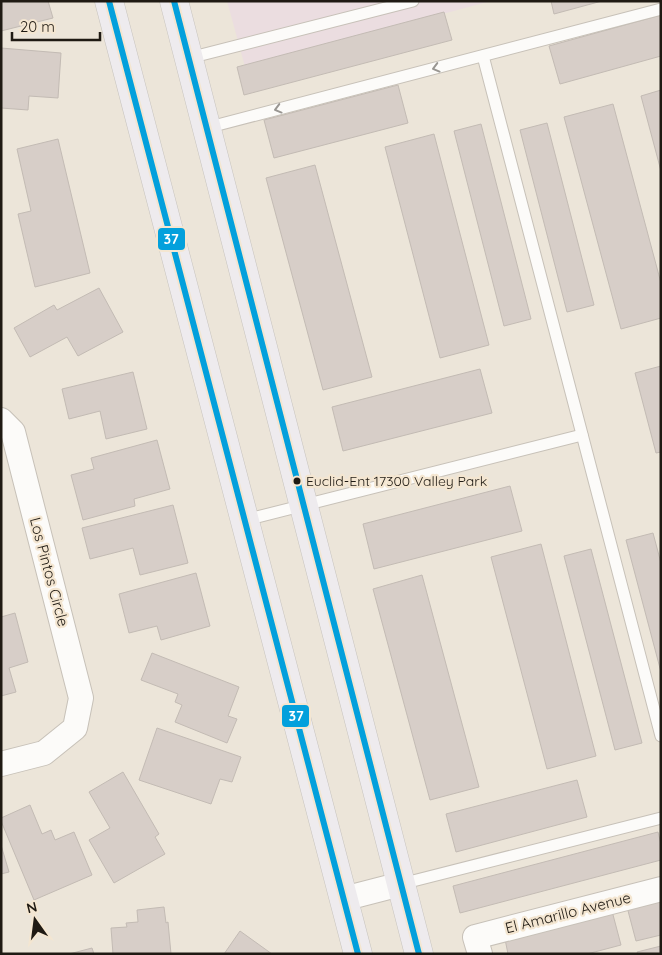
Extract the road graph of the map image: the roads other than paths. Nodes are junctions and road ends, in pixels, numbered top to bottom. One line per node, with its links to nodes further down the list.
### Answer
1 (109, 1): 11 (main road)
2 (174, 1): 6 (main road)
3 (413, 1): 6 (lane)
4 (661, 9): 5 (lane)
5 (483, 56): 7 (lane, one-way to 7); 9 (lane)
6 (189, 58): 7 (main road)
7 (206, 128): 10 (main road)
8 (1, 420): 13 (street, Los Pintos Circle)
9 (582, 435): 10 (lane); 12 (lane)
10 (303, 505): 11 (lane); 15 (main road)
11 (244, 520): 17 (main road)
12 (661, 736)
13 (1, 764)
14 (661, 818): 15 (lane)
15 (401, 884): 17 (street); 20 (main road)
16 (661, 889): 18 (street, El Amarillo Avenue)
17 (343, 898): 19 (main road)
18 (478, 945)
19 (358, 954)
20 (419, 954)

